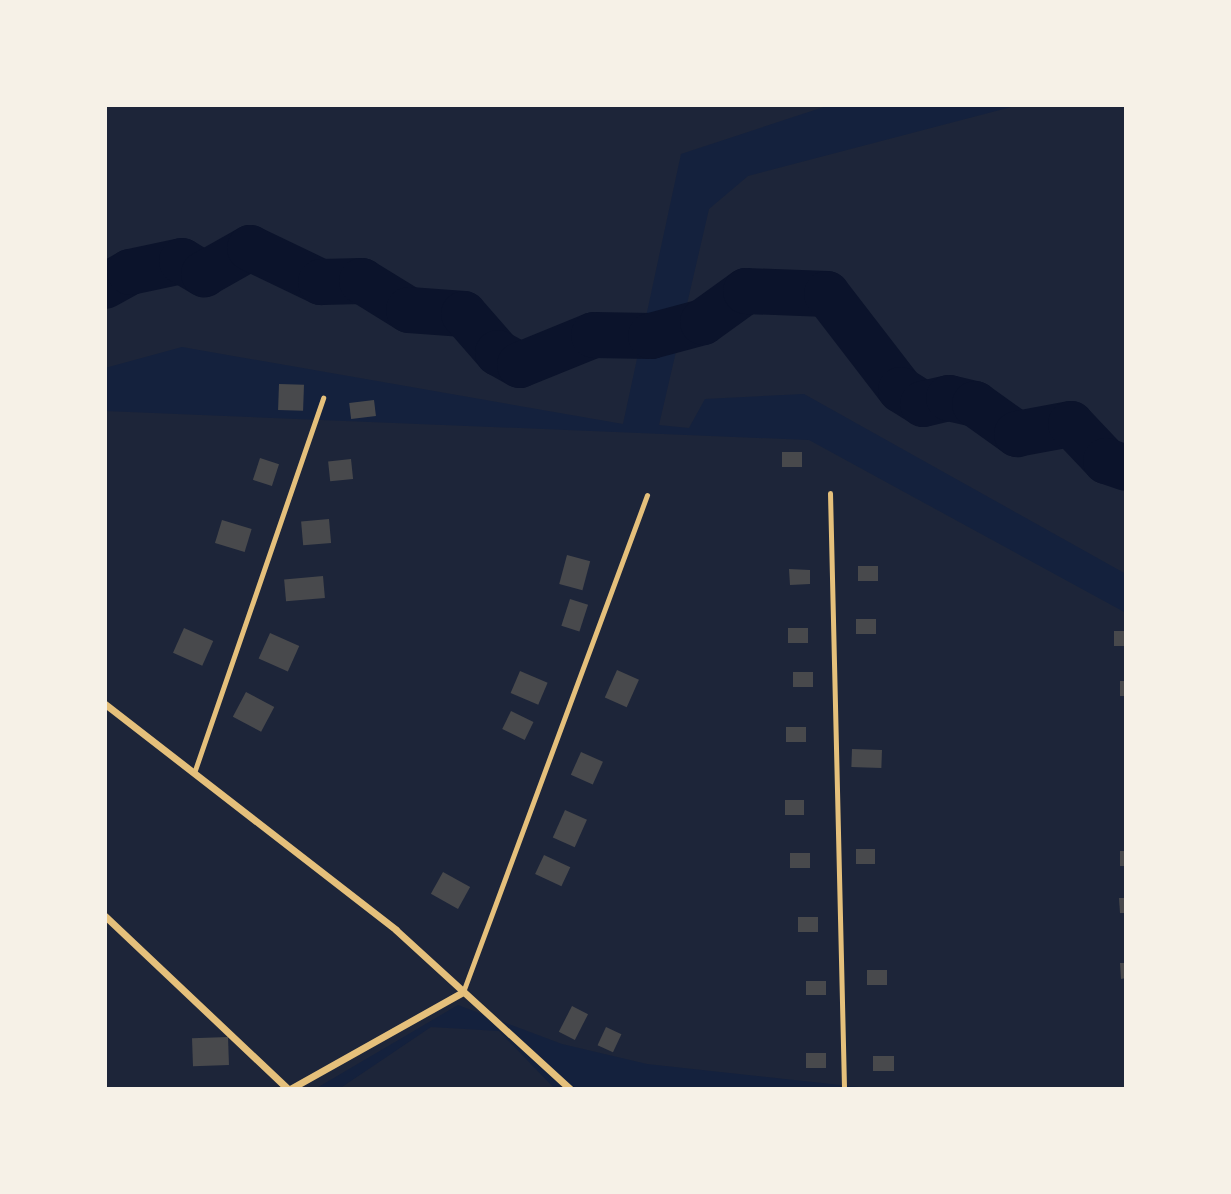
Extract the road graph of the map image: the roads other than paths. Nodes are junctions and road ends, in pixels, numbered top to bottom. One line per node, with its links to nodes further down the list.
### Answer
1 (323, 398): 5 (lane)
2 (830, 493): 10 (lane)
3 (647, 495): 7 (lane)
4 (105, 704): 5 (street)
5 (194, 773): 7 (street)
6 (105, 916): 8 (street)
7 (463, 992): 8 (street); 9 (street)
8 (289, 1089)
9 (570, 1089)
10 (844, 1089)

